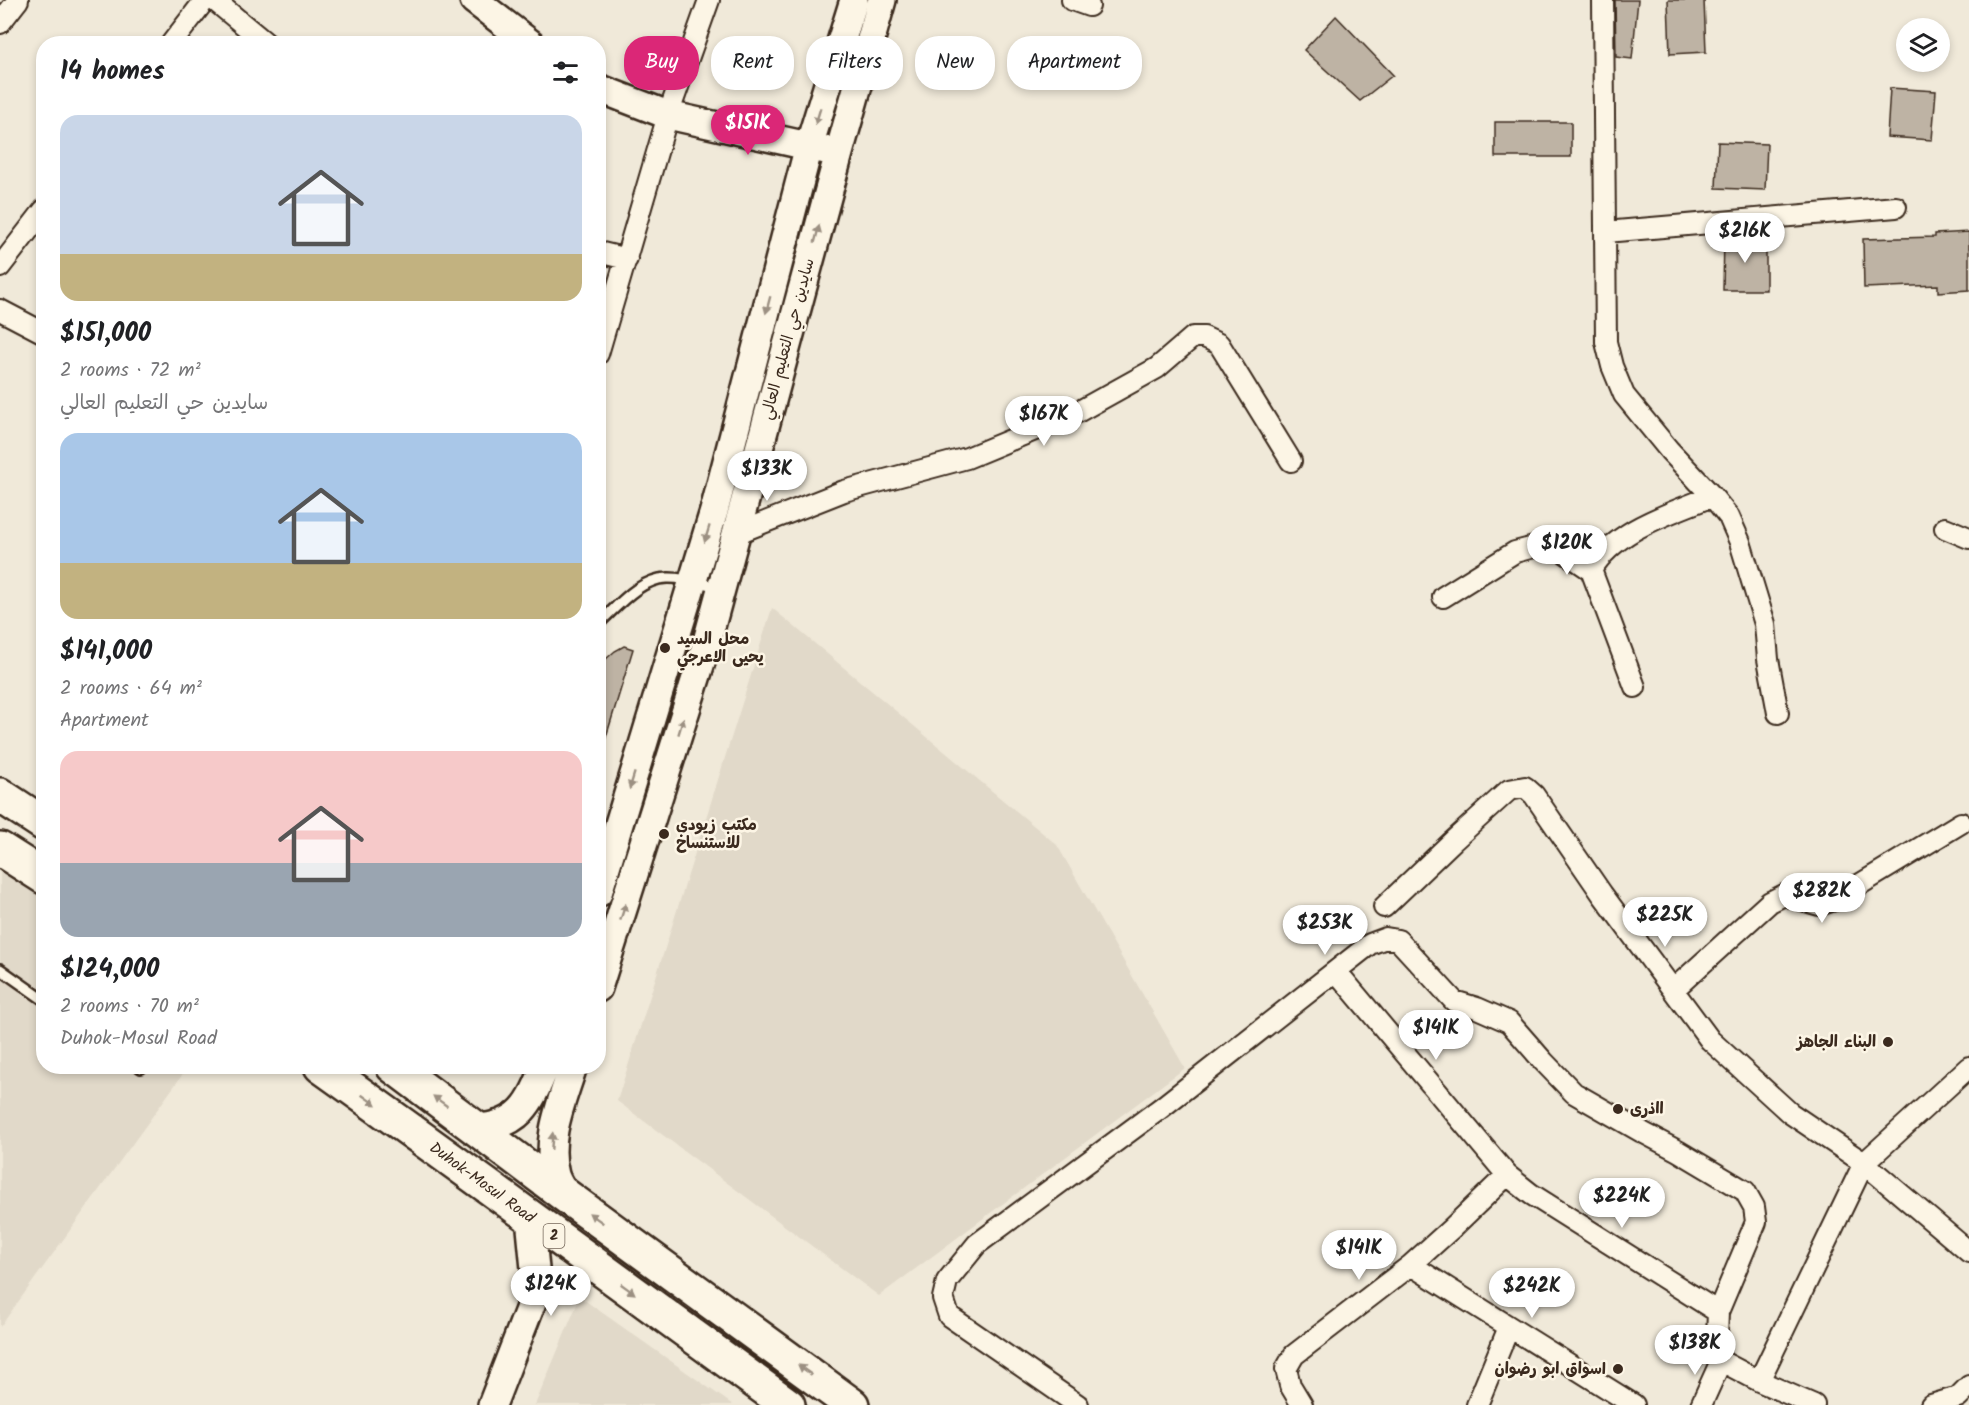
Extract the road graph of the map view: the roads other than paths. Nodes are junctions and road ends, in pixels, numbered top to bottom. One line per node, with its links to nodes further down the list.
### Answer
1 (18, 0): 9 (street)
2 (205, 0): 10 (street)
3 (214, 0): 11 (street)
4 (474, 0): 12 (main road)
5 (709, 0): 14 (street)
6 (854, 0): 15 (main road, سايدين حي التعليم العالي, one-way to 15)
7 (882, 0): 16 (main road, سايدين حي التعليم العالي)
8 (1603, 0): 19 (street)
9 (1, 21)
10 (177, 36)
11 (257, 36)
12 (521, 36)
13 (606, 91): 14 (main road)
14 (668, 115): 15 (main road); 21 (street)
15 (809, 146): 16 (main road); 32 (main road, سايدين حي التعليم العالي, one-way to 32)
16 (839, 153): 29 (main road, سايدين حي التعليم العالي, one-way to 16)
17 (1896, 207): 19 (street)
18 (36, 220): 22 (street)
19 (1605, 232): 27 (street)
20 (606, 254): 21 (street)
21 (627, 259): 24 (street)
22 (0, 267)
23 (0, 310): 25 (street)
24 (606, 328)
25 (36, 329)
26 (1291, 461): 29 (street)
27 (1712, 496): 31 (street); 37 (street)
28 (1945, 528): 30 (street)
29 (735, 534): 33 (main road, سايدين حي التعليم العالي)
30 (1969, 538)
31 (1592, 570): 34 (street); 36 (street)
32 (693, 581): 33 (lane); 35 (lane); 42 (main road, سايدين حي التعليم العالي, one-way to 42)
33 (721, 588): 45 (main road, سايدين حي التعليم العالي, one-way to 33)
34 (1443, 597)
35 (606, 617)
36 (1635, 687)
37 (1778, 714)
38 (0, 795): 39 (highway)
39 (36, 819)
40 (1961, 823): 48 (street)
41 (0, 849): 43 (highway)
42 (606, 867)
43 (36, 872)
44 (1384, 907): 48 (street)
45 (606, 963)
46 (0, 969): 49 (lane)
47 (1336, 971): 57 (street); 62 (street); 70 (street)
48 (1673, 990): 56 (street)
49 (36, 994)
50 (1969, 1067): 56 (street)
51 (332, 1074): 59 (highway, Duhok-Mosul Road / 2, one-way to 59)
52 (404, 1074): 55 (highway, 2, one-way to 52)
53 (542, 1074): 55 (main road)
54 (571, 1074): 58 (main road, one-way to 54)
55 (477, 1128): 58 (highway, 2)
56 (1864, 1163): 60 (street); 65 (street)
57 (1507, 1175): 61 (street); 62 (street)
58 (566, 1196): 69 (highway, 2, one-way to 58)
59 (530, 1218): 67 (main road); 68 (highway, Duhok-Mosul Road / 2, one-way to 68)
60 (1969, 1252)
61 (1411, 1265): 63 (street); 71 (street)
62 (1718, 1312): 64 (street)
63 (1509, 1327): 72 (street); 73 (street)
64 (1721, 1361): 65 (street); 74 (street)
65 (1759, 1381): 75 (street)
66 (1969, 1386): 76 (street)
67 (492, 1405)
68 (788, 1405)
69 (852, 1405)
70 (1078, 1405)
71 (1302, 1405)
72 (1477, 1405)
73 (1634, 1405)
74 (1701, 1405)
75 (1814, 1405)
76 (1931, 1405)

